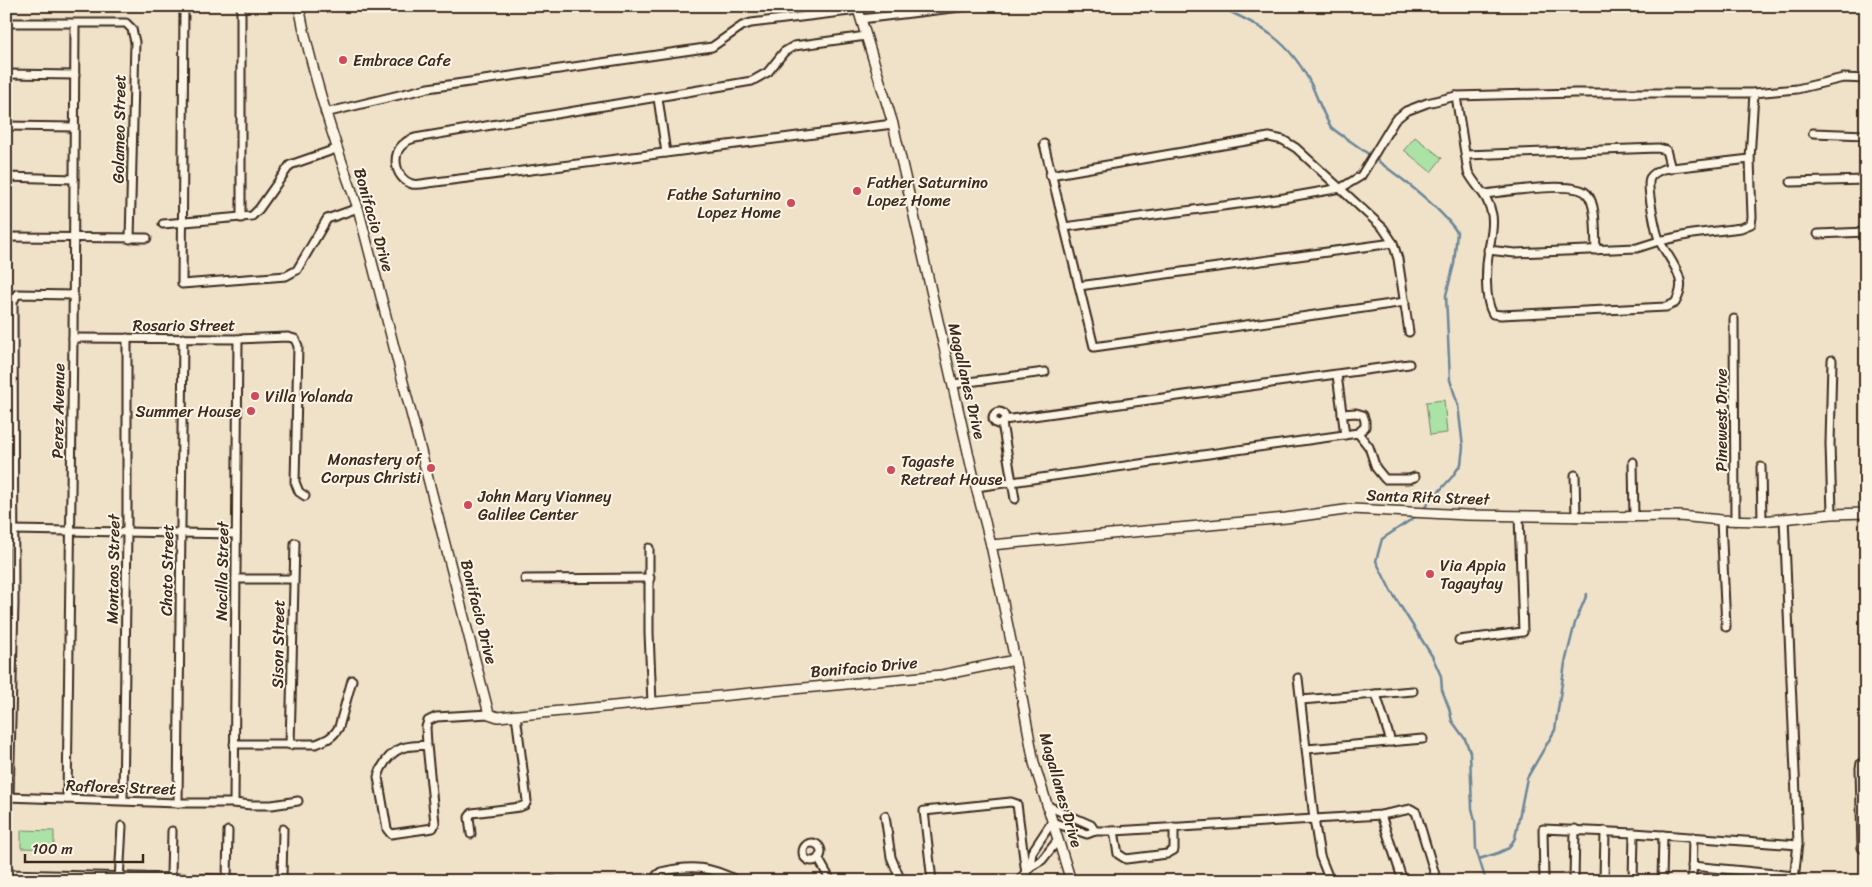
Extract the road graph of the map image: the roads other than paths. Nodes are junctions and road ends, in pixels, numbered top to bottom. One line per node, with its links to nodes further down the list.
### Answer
1 (184, 6): 36 (street)
2 (241, 6): 35 (street)
3 (298, 6): 15 (street, Bonifacio Drive)
4 (969, 6): 5 (street)
5 (858, 12): 8 (street, Magallanes Drive); 15 (street)
6 (6, 23): 7 (street)
7 (74, 24): 10 (street, Perez Avenue); 44 (street, Golameo Street)
8 (866, 36): 14 (street); 16 (street, Magallanes Drive)
9 (6, 74): 10 (street)
10 (75, 75): 18 (street, Perez Avenue)
11 (1866, 79): 12 (street)
12 (1754, 93): 13 (street); 25 (street)
13 (1456, 96): 24 (street); 32 (street)
14 (658, 98): 23 (street); 23 (street)
15 (325, 113): 22 (street, Bonifacio Drive)
16 (893, 124): 23 (street); 62 (street, Magallanes Drive)
17 (6, 126): 18 (street)
18 (74, 127): 29 (street, Perez Avenue)
19 (1813, 133): 20 (street)
20 (1866, 135)
21 (1044, 144): 27 (street)
22 (336, 149): 34 (street, Bonifacio Drive); 35 (street)
23 (666, 153)
24 (1466, 155): 26 (street); 33 (street)
25 (1750, 159): 26 (street); 45 (street)
26 (1671, 168): 45 (street)
27 (1050, 175): 32 (street); 38 (street)
28 (6, 177): 29 (street)
29 (74, 179): 42 (street, Perez Avenue)
30 (1866, 180): 31 (street)
31 (1791, 182)
32 (1341, 188): 38 (street); 46 (street)
33 (1485, 194): 47 (street); 48 (street)
34 (358, 208): 36 (street); 106 (street, Bonifacio Drive)
35 (241, 218): 36 (street)
36 (183, 223): 37 (street)
37 (163, 224)
38 (1064, 227): 49 (street)
39 (1866, 232): 40 (street)
40 (1818, 234)
41 (6, 237): 42 (street)
42 (74, 238): 44 (street); 50 (street, Perez Avenue)
43 (147, 238): 44 (street)
44 (130, 239)
45 (1659, 241): 47 (street); 48 (street)
46 (1393, 243): 49 (street); 51 (street)
47 (1488, 250): 48 (street)
48 (1596, 250)
49 (1079, 286): 51 (street)
50 (73, 295): 54 (street, Perez Avenue); 66 (street)
51 (1405, 302): 53 (street)
52 (1734, 319): 82 (street, Pinewest Drive)
53 (1409, 332)
54 (73, 338): 55 (street, Rosario Street); 85 (street, Perez Avenue)
55 (127, 338): 56 (street, Rosario Street); 86 (street, Montaos Street)
56 (182, 338): 57 (street, Rosario Street); 87 (street, Chato Street)
57 (238, 339): 73 (street, Rosario Street); 88 (street, Nacilla Street)
58 (1832, 360): 76 (street)
59 (1409, 364): 61 (street)
60 (1045, 372): 62 (street)
61 (1336, 375): 63 (street); 71 (street)
62 (953, 384): 72 (street, Magallanes Drive)
63 (1342, 414): 64 (street); 65 (street)
64 (1358, 433): 65 (street); 70 (street)
65 (1345, 435): 71 (street)
66 (10, 461): 84 (street)
67 (1633, 462): 78 (street)
68 (1761, 467): 83 (street)
69 (1575, 475): 79 (street)
70 (1415, 476)
71 (1013, 481): 72 (street); 74 (street)
72 (976, 487): 90 (street, Magallanes Drive)
73 (305, 496)
74 (1015, 500)
75 (1866, 513): 76 (street, Santa Rita Street)
76 (1832, 514): 80 (street, Santa Rita Street)
77 (1519, 516): 79 (street, Santa Rita Street); 90 (street, Santa Rita Street); 98 (street)
78 (1634, 516): 79 (street, Santa Rita Street); 81 (street, Santa Rita Street)
79 (1576, 517)
80 (1784, 518): 83 (street, Santa Rita Street); 140 (street)
81 (1721, 520): 82 (street, Santa Rita Street); 97 (street)
82 (1735, 521): 83 (street, Santa Rita Street)
83 (1762, 521)
84 (13, 530): 85 (street); 96 (street)
85 (70, 531): 86 (street); 116 (street, Perez Avenue)
86 (127, 533): 87 (street); 117 (street, Montaos Street)
87 (181, 533): 88 (street); 119 (street, Chato Street)
88 (236, 534): 93 (street, Nacilla Street)
89 (295, 544): 94 (street, Sison Street)
90 (991, 545): 99 (street, Magallanes Drive)
91 (649, 548): 92 (street)
92 (650, 578): 95 (street); 105 (street)
93 (236, 579): 94 (street); 110 (street, Nacilla Street)
94 (293, 579): 111 (street, Sison Street)
95 (525, 579)
96 (10, 602): 115 (street)
97 (1726, 627)
98 (1459, 640)
99 (1016, 660): 105 (street, Bonifacio Drive); 121 (street, Magallanes Drive)
100 (1298, 678): 104 (street)
101 (352, 680): 111 (street)
102 (1413, 690): 103 (street)
103 (1376, 694): 104 (street); 109 (street)
104 (1301, 700): 113 (street)
105 (652, 703): 107 (street, Bonifacio Drive)
106 (489, 714): 107 (street, Bonifacio Drive); 112 (street)
107 (516, 715): 136 (street)
108 (1424, 739): 109 (street)
109 (1391, 742): 113 (street)
110 (234, 744): 111 (street); 120 (street, Nacilla Street)
111 (290, 745)
112 (427, 745): 112 (street)
113 (1306, 749): 124 (street)
114 (1866, 761): 141 (street)
115 (8, 797): 116 (street, Raflores Street)
116 (67, 799): 117 (street, Raflores Street)
117 (123, 800): 119 (street, Raflores Street)
118 (298, 801): 120 (street, Raflores Street)
119 (178, 803): 120 (street, Raflores Street)
120 (234, 803)
121 (1048, 806): 125 (street, Magallanes Drive); 132 (street)
122 (1381, 815): 124 (street); 161 (street); 162 (street)
123 (885, 816): 156 (street)
124 (1314, 819): 127 (street); 160 (street)
125 (1052, 822): 132 (street); 139 (street, Magallanes Drive); 144 (street)
126 (122, 826): 148 (street)
127 (1174, 827): 133 (street); 133 (street)
128 (283, 829): 151 (street)
129 (1575, 829): 134 (street); 163 (street); 164 (street)
130 (172, 831): 146 (street)
131 (228, 831): 149 (street)
132 (1095, 831): 133 (street)
133 (1114, 831)
134 (1605, 831): 135 (street); 165 (street)
135 (1634, 833): 137 (street); 166 (street)
136 (472, 834)
137 (1663, 834): 138 (street); 167 (street)
138 (1693, 836): 140 (street); 143 (street)
139 (1058, 840): 144 (street); 159 (street, Magallanes Drive)
140 (1798, 845): 150 (street)
141 (1862, 848)
142 (818, 858): 155 (street)
143 (1692, 866): 150 (street); 168 (street)
144 (1028, 870): 157 (street); 158 (street)
145 (10, 876): 147 (street)
146 (171, 877): 148 (street); 149 (street)
147 (68, 878): 148 (street)
148 (120, 878)
149 (227, 878): 151 (street)
150 (1795, 878)
151 (282, 880): 152 (street)
152 (305, 881)
153 (656, 881): 154 (street)
154 (738, 881)
155 (832, 881)
156 (901, 881)
157 (932, 881)
158 (1019, 881)
159 (1071, 881)
160 (1330, 881)
161 (1403, 881)
162 (1437, 881)
163 (1544, 881)
164 (1574, 881)
165 (1604, 881)
166 (1633, 881)
167 (1662, 881)
168 (1692, 881)

